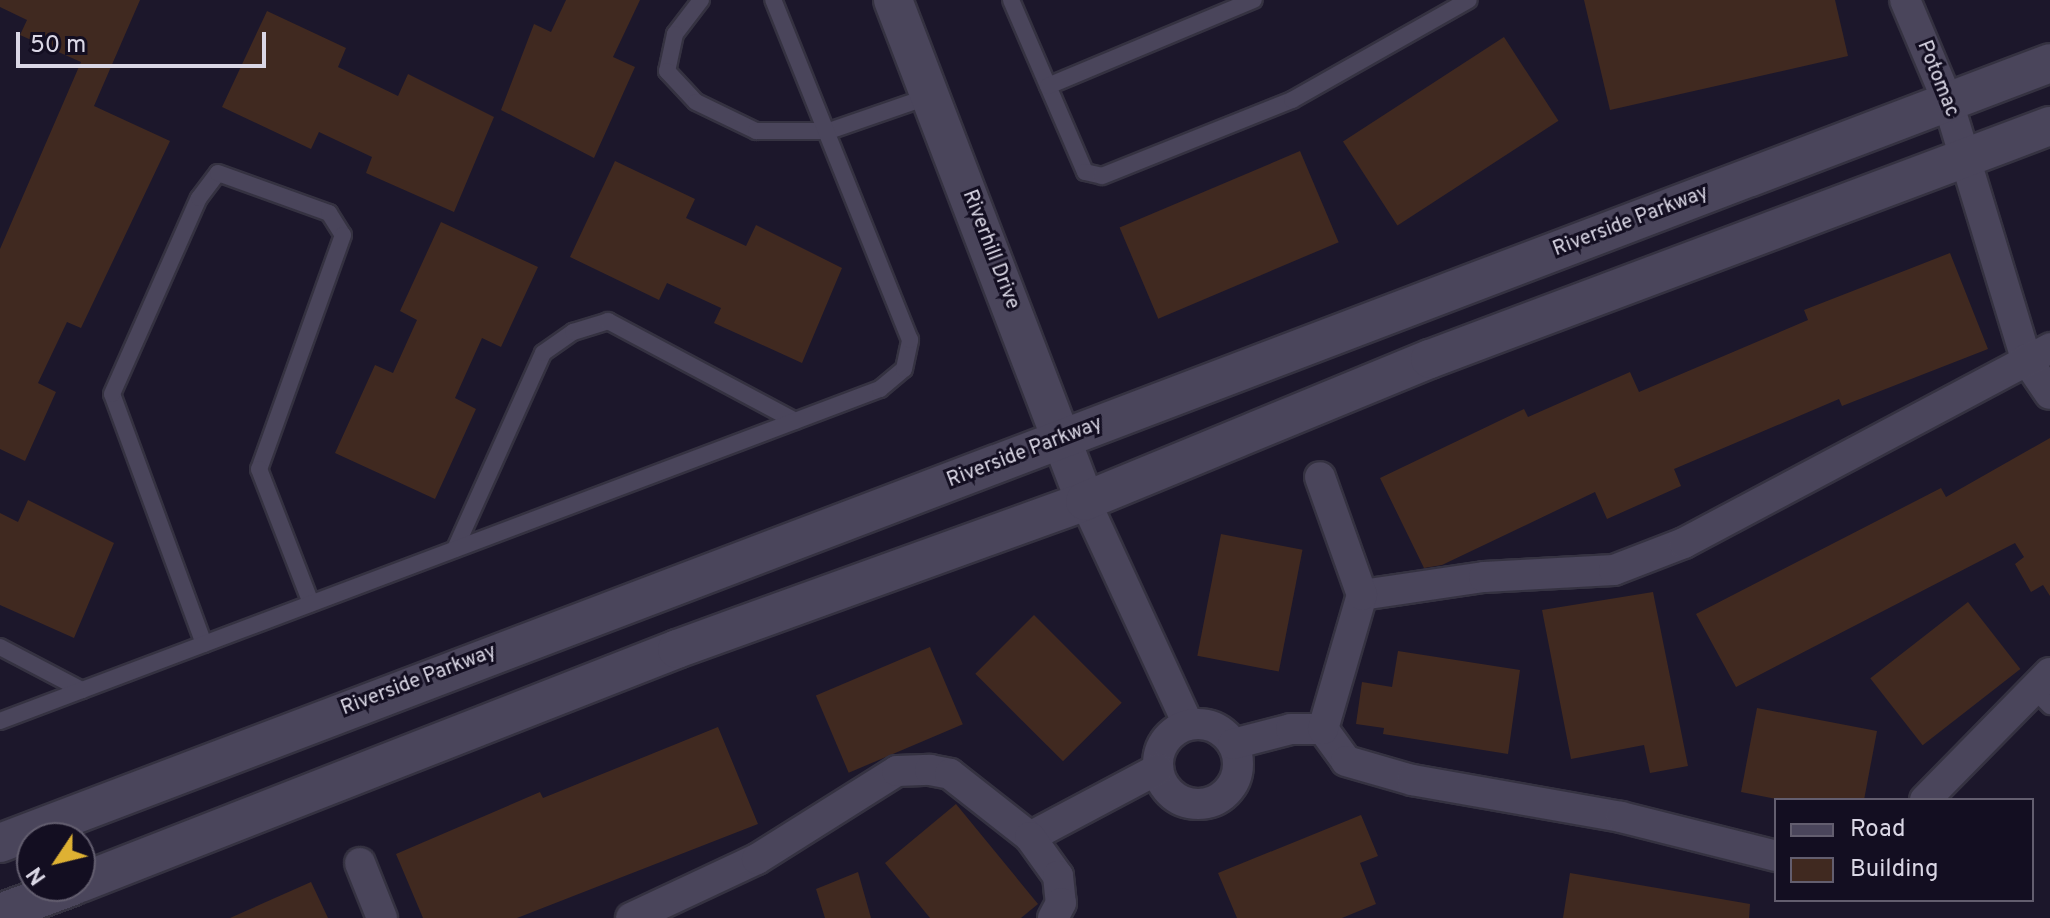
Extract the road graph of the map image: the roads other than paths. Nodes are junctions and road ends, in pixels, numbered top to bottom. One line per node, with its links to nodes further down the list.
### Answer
1 (701, 0): 13 (lane)
2 (773, 0): 13 (lane)
3 (893, 0): 10 (street, Riverhill Drive)
4 (1011, 0): 9 (lane)
5 (1254, 0): 9 (lane)
6 (1469, 0): 9 (lane)
7 (1905, 0): 11 (street, Potomac)
8 (2050, 63): 11 (street, Riverside Parkway)
9 (1048, 86)
10 (930, 96): 13 (lane); 18 (street, Riverhill Drive)
11 (1948, 102): 14 (street, Potomac); 18 (street, Riverside Parkway)
12 (2050, 126): 14 (street)
13 (829, 131): 17 (lane)
14 (1966, 158): 15 (street, Potomac); 20 (street)
15 (2038, 354): 16 (street, Potomac); 22 (street)
16 (2050, 394)
17 (795, 421): 21 (lane); 21 (lane)
18 (1062, 439): 20 (street, Riverhill Drive); 35 (street, Riverside Parkway)
19 (1320, 477): 22 (street)
20 (1085, 501): 29 (street); 38 (street)
21 (455, 549): 23 (lane)
22 (1362, 595): 30 (street)
23 (311, 603): 24 (lane); 24 (lane)
24 (204, 644): 27 (lane)
25 (0, 647): 27 (lane)
26 (2045, 689): 33 (street)
27 (82, 690): 28 (lane)
28 (0, 721)
29 (1188, 724): 31 (street); 32 (street)
30 (1323, 729): 31 (street); 36 (street)
31 (1233, 744): 32 (street)
32 (1158, 769): 34 (street)
33 (1927, 798)
34 (1030, 837): 42 (street); 43 (street)
35 (0, 843)
36 (1774, 855)
37 (360, 863): 41 (street)
38 (96, 877)
39 (30, 902): 40 (street)
40 (0, 913)
41 (382, 918)
42 (631, 918)
43 (1053, 918)

